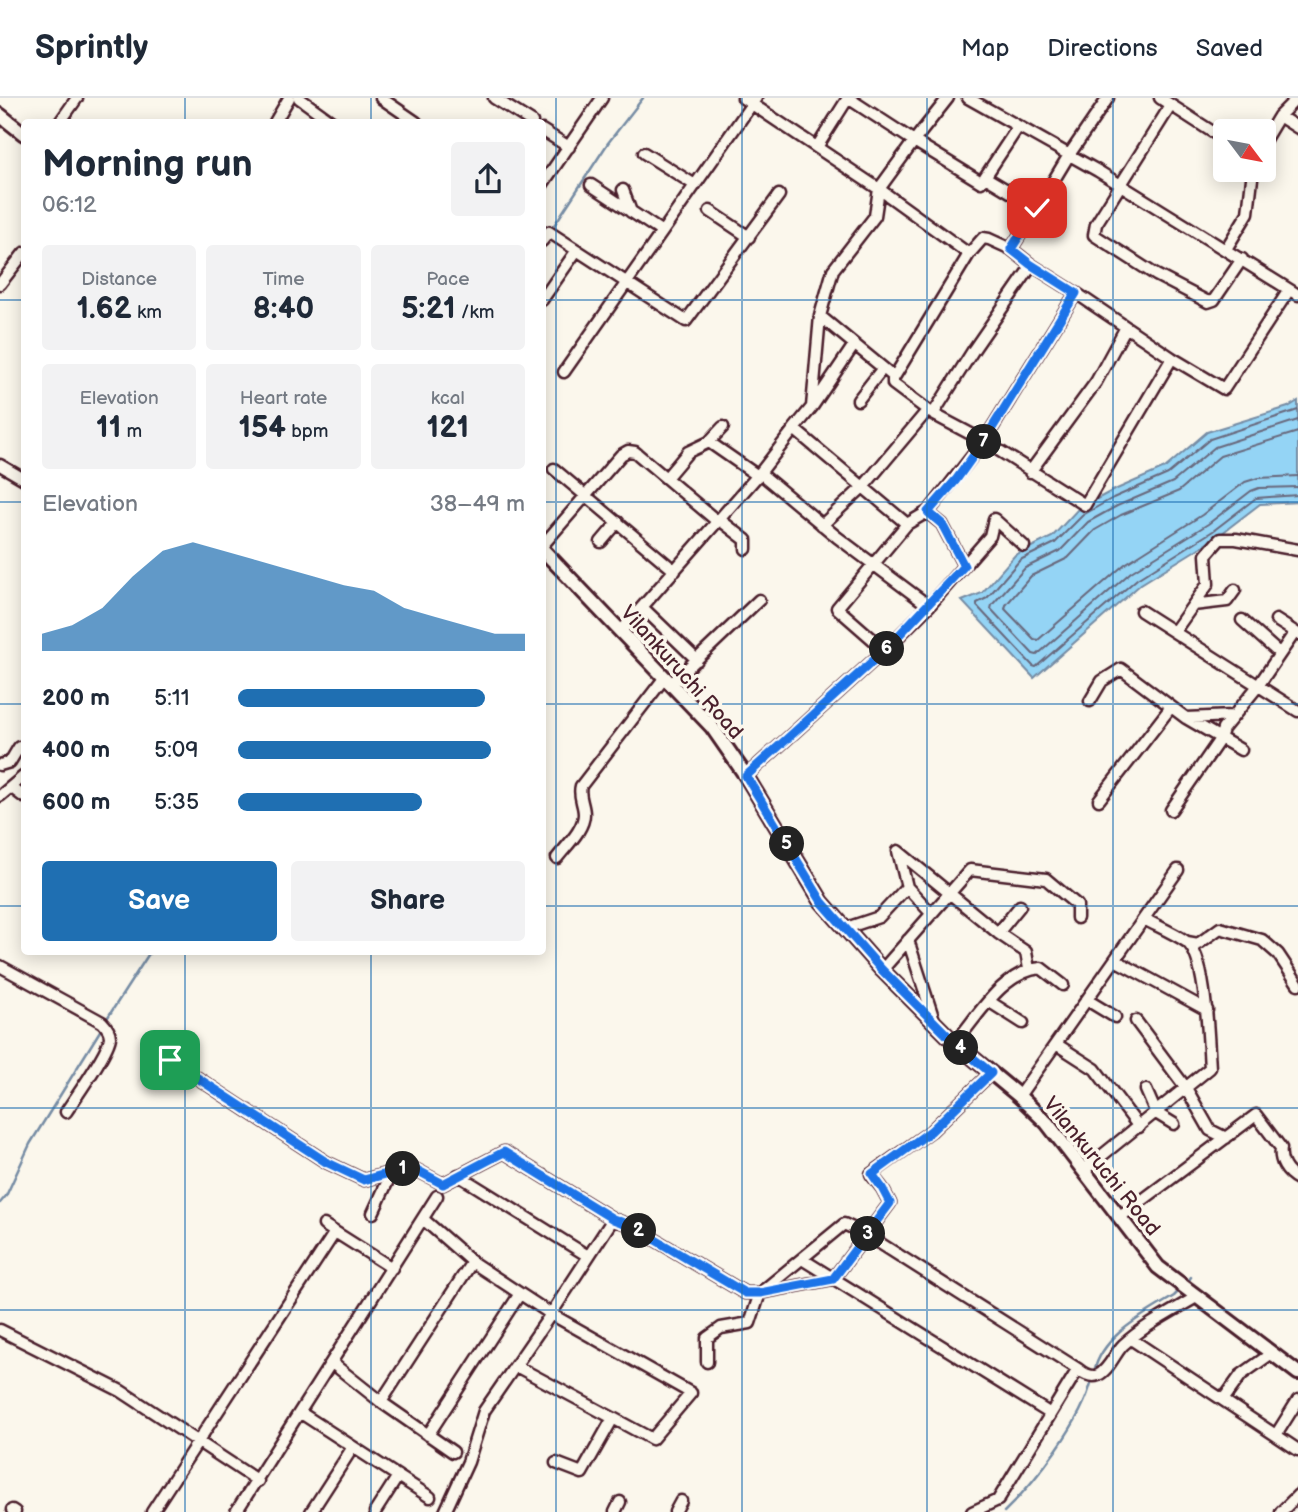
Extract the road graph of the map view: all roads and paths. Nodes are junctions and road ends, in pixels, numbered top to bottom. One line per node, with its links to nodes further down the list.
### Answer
1 (77, 98): 17 (street)
2 (289, 98): 18 (street)
3 (299, 98): 19 (street)
4 (381, 98): 20 (street)
5 (495, 98): 21 (street)
6 (602, 98): 29 (street)
7 (848, 98): 28 (street); 30 (street)
8 (948, 98): 28 (street)
9 (968, 98): 23 (street)
10 (1108, 98): 32 (street)
11 (1160, 98): 14 (street)
12 (1297, 98): 16 (street)
13 (750, 100): 30 (street); 37 (street)
14 (1171, 105): 26 (street); 38 (street)
15 (0, 115): 25 (street)
16 (1279, 116): 22 (street); 24 (street)
17 (62, 119)
18 (277, 119)
19 (328, 119)
20 (412, 119)
21 (527, 119)
22 (1276, 121)
23 (1018, 127): 32 (street); 33 (street)
24 (1298, 128)
25 (21, 132)
26 (1213, 132)
27 (546, 133): 29 (street)
28 (914, 141): 33 (street); 39 (street)
29 (569, 147): 34 (street)
30 (817, 148): 39 (street)
31 (644, 153): 37 (street)
32 (1069, 155): 38 (street); 42 (street)
33 (985, 177): 42 (street)
34 (546, 179)
35 (1252, 182): 49 (street)
36 (591, 185): 44 (street)
37 (695, 185): 45 (street)
38 (1120, 186): 49 (street); 53 (street)
39 (879, 189): 51 (street); 60 (street)
40 (623, 190): 44 (street)
41 (779, 195): 47 (street)
42 (1037, 208): 48 (street)
43 (710, 211): 47 (street)
44 (632, 212): 45 (street)
45 (662, 232): 55 (street)
46 (548, 236): 50 (street)
47 (748, 237): 55 (street)
48 (1011, 249): 51 (street); 54 (street)
49 (1226, 249): 53 (street)
50 (577, 250): 55 (street); 59 (street)
51 (969, 254): 66 (street)
52 (21, 257): 56 (street)
53 (1242, 259): 57 (street)
54 (1030, 264): 58 (street); 69 (street)
55 (626, 282): 65 (street)
56 (0, 284)
57 (1294, 292): 63 (street)
58 (1076, 293): 61 (street); 72 (street)
59 (546, 294)
60 (820, 316): 62 (street); 68 (street)
61 (1126, 327): 63 (street); 76 (street)
62 (854, 345): 64 (street); 68 (street)
63 (1172, 358): 76 (street)
64 (883, 368): 66 (street); 67 (street)
65 (564, 372)
66 (894, 377): 69 (street)
67 (858, 400)
68 (812, 407): 71 (street)
69 (930, 413): 72 (street); 80 (street)
70 (723, 427): 73 (street)
71 (794, 429): 77 (street); 80 (street)
72 (984, 441): 76 (street); 82 (street)
73 (709, 442): 77 (street); 79 (street)
74 (0, 465): 78 (street)
75 (554, 469): 81 (street)
76 (1030, 472)
77 (759, 475): 83 (street); 86 (street)
78 (21, 477)
79 (666, 478): 81 (street); 83 (street)
80 (864, 486): 85 (street); 86 (street)
81 (586, 495): 84 (street); 87 (street)
82 (928, 512): 85 (street); 94 (street)
83 (719, 521): 90 (street); 95 (street)
84 (618, 522): 88 (street); 95 (street)
85 (907, 524): 93 (street)
86 (822, 525): 93 (street)
87 (546, 542)
88 (601, 542)
89 (1024, 546): 94 (street)
90 (746, 549)
91 (1298, 550): 98 (street)
92 (546, 551): 104 (street, Vilankuruchi Road)
93 (874, 564): 99 (street); 107 (street)
94 (964, 566): 99 (street)
95 (676, 571): 100 (street)
96 (1235, 590): 98 (street)
97 (759, 600): 109 (street)
98 (1193, 605): 105 (street)
99 (929, 606): 107 (street)
100 (642, 607): 104 (street); 109 (street)
101 (1141, 611): 105 (street)
102 (1242, 620): 108 (street)
103 (1276, 620): 106 (street)
104 (621, 631): 110 (street, Vilankuruchi Road)
105 (1174, 632): 111 (street)
106 (1296, 633): 108 (street)
107 (885, 650): 121 (street)
108 (1280, 654): 111 (street)
109 (698, 660): 110 (street)
110 (668, 681): 121 (street, Vilankuruchi Road); 128 (street)
111 (1258, 686): 114 (street); 115 (street)
112 (1090, 701): 113 (street)
113 (1171, 707): 116 (street); 126 (street)
114 (1298, 711)
115 (1233, 716): 116 (street); 117 (street)
116 (1186, 718): 117 (street)
117 (1220, 739): 119 (street); 127 (street)
118 (19, 747): 120 (street)
119 (1241, 750)
120 (0, 765)
121 (746, 776): 136 (street, Vilankuruchi Road)
122 (21, 779): 123 (street)
123 (12, 788): 124 (street); 125 (street)
124 (21, 795)
125 (0, 796)
126 (1099, 800)
127 (1171, 810)
128 (557, 858)
129 (1178, 870): 135 (street)
130 (907, 887): 131 (street); 133 (street); 136 (street)
131 (949, 893): 133 (street); 134 (street); 137 (street)
132 (1020, 906): 137 (street)
133 (932, 913): 138 (street)
134 (1077, 918)
135 (1144, 919): 139 (street); 140 (street)
136 (846, 928): 143 (street, Vilankuruchi Road)
137 (998, 933): 142 (street)
138 (908, 940): 143 (street); 151 (street)
139 (1187, 942): 144 (street); 148 (street)
140 (1115, 960): 146 (street); 148 (street)
141 (0, 966): 160 (street)
142 (1029, 969): 145 (street); 147 (street)
143 (882, 970): 151 (street, Vilankuruchi Road)
144 (1298, 984)
145 (1063, 985)
146 (1087, 1000): 149 (street); 154 (street)
147 (990, 1002): 152 (street); 153 (street)
148 (1207, 1010): 157 (street)
149 (1115, 1017)
150 (1136, 1021): 157 (street)
151 (936, 1023): 153 (street, Vilankuruchi Road)
152 (1023, 1023)
153 (955, 1043): 156 (street, Vilankuruchi Road)
154 (1056, 1044): 159 (street); 163 (street)
155 (170, 1060): 166 (street)
156 (991, 1073): 159 (street, Vilankuruchi Road); 176 (street)
157 (1186, 1088): 161 (street); 164 (street)
158 (1146, 1090): 161 (street)
159 (1019, 1096): 165 (street, Vilankuruchi Road)
160 (66, 1112)
161 (1156, 1113): 162 (street); 163 (street)
162 (1174, 1124)
163 (1139, 1127): 165 (street)
164 (1226, 1138): 168 (street); 171 (street)
165 (1084, 1170): 171 (street, Vilankuruchi Road)
166 (392, 1172): 167 (street); 170 (street)
167 (458, 1175): 173 (street); 177 (street)
168 (1298, 1179)
169 (437, 1196): 172 (street)
170 (373, 1213)
171 (1121, 1217): 184 (street, Vilankuruchi Road)
172 (423, 1219): 179 (street); 180 (street)
173 (613, 1219): 177 (street); 182 (street)
174 (324, 1225): 175 (street)
175 (335, 1232): 180 (street); 202 (street)
176 (867, 1235): 178 (street); 181 (street); 192 (street)
177 (588, 1256): 185 (street)
178 (802, 1259): 181 (street); 182 (street)
179 (472, 1262): 183 (street); 196 (street)
180 (392, 1268): 190 (street)
181 (833, 1279): 182 (street); 198 (street)
182 (760, 1293): 189 (street)
183 (519, 1295): 185 (street); 200 (street)
184 (1198, 1296): 187 (street); 188 (street, Vilankuruchi Road)
185 (551, 1314): 191 (street); 199 (street)
186 (0, 1330): 202 (street)
187 (1131, 1339): 192 (street); 194 (street)
188 (1272, 1353): 193 (street, Vilankuruchi Road); 194 (street)
189 (707, 1362)
190 (332, 1363): 196 (street); 197 (street)
191 (516, 1366): 199 (street); 217 (street)
192 (1078, 1369): 198 (street)
193 (1298, 1373)
194 (1223, 1400): 201 (street)
195 (1298, 1400): 201 (street)
196 (381, 1402): 200 (street)
197 (301, 1413): 203 (street); 208 (street)
198 (1049, 1413): 220 (street)
199 (613, 1418): 206 (street)
200 (428, 1435): 205 (street)
201 (1276, 1435): 204 (street)
202 (198, 1442): 208 (street); 213 (street)
203 (353, 1447): 207 (street); 215 (street)
204 (1298, 1450)
205 (453, 1452)
206 (556, 1463)
207 (398, 1476): 210 (street); 216 (street)
208 (258, 1481): 214 (street)
209 (1298, 1495): 221 (street)
210 (430, 1497)
211 (681, 1501): 219 (street)
212 (620, 1502): 218 (street)
213 (152, 1512)
214 (236, 1512)
215 (311, 1512)
216 (374, 1512)
217 (445, 1512)
218 (615, 1512)
219 (675, 1512)
220 (972, 1512)
221 (1281, 1512)

